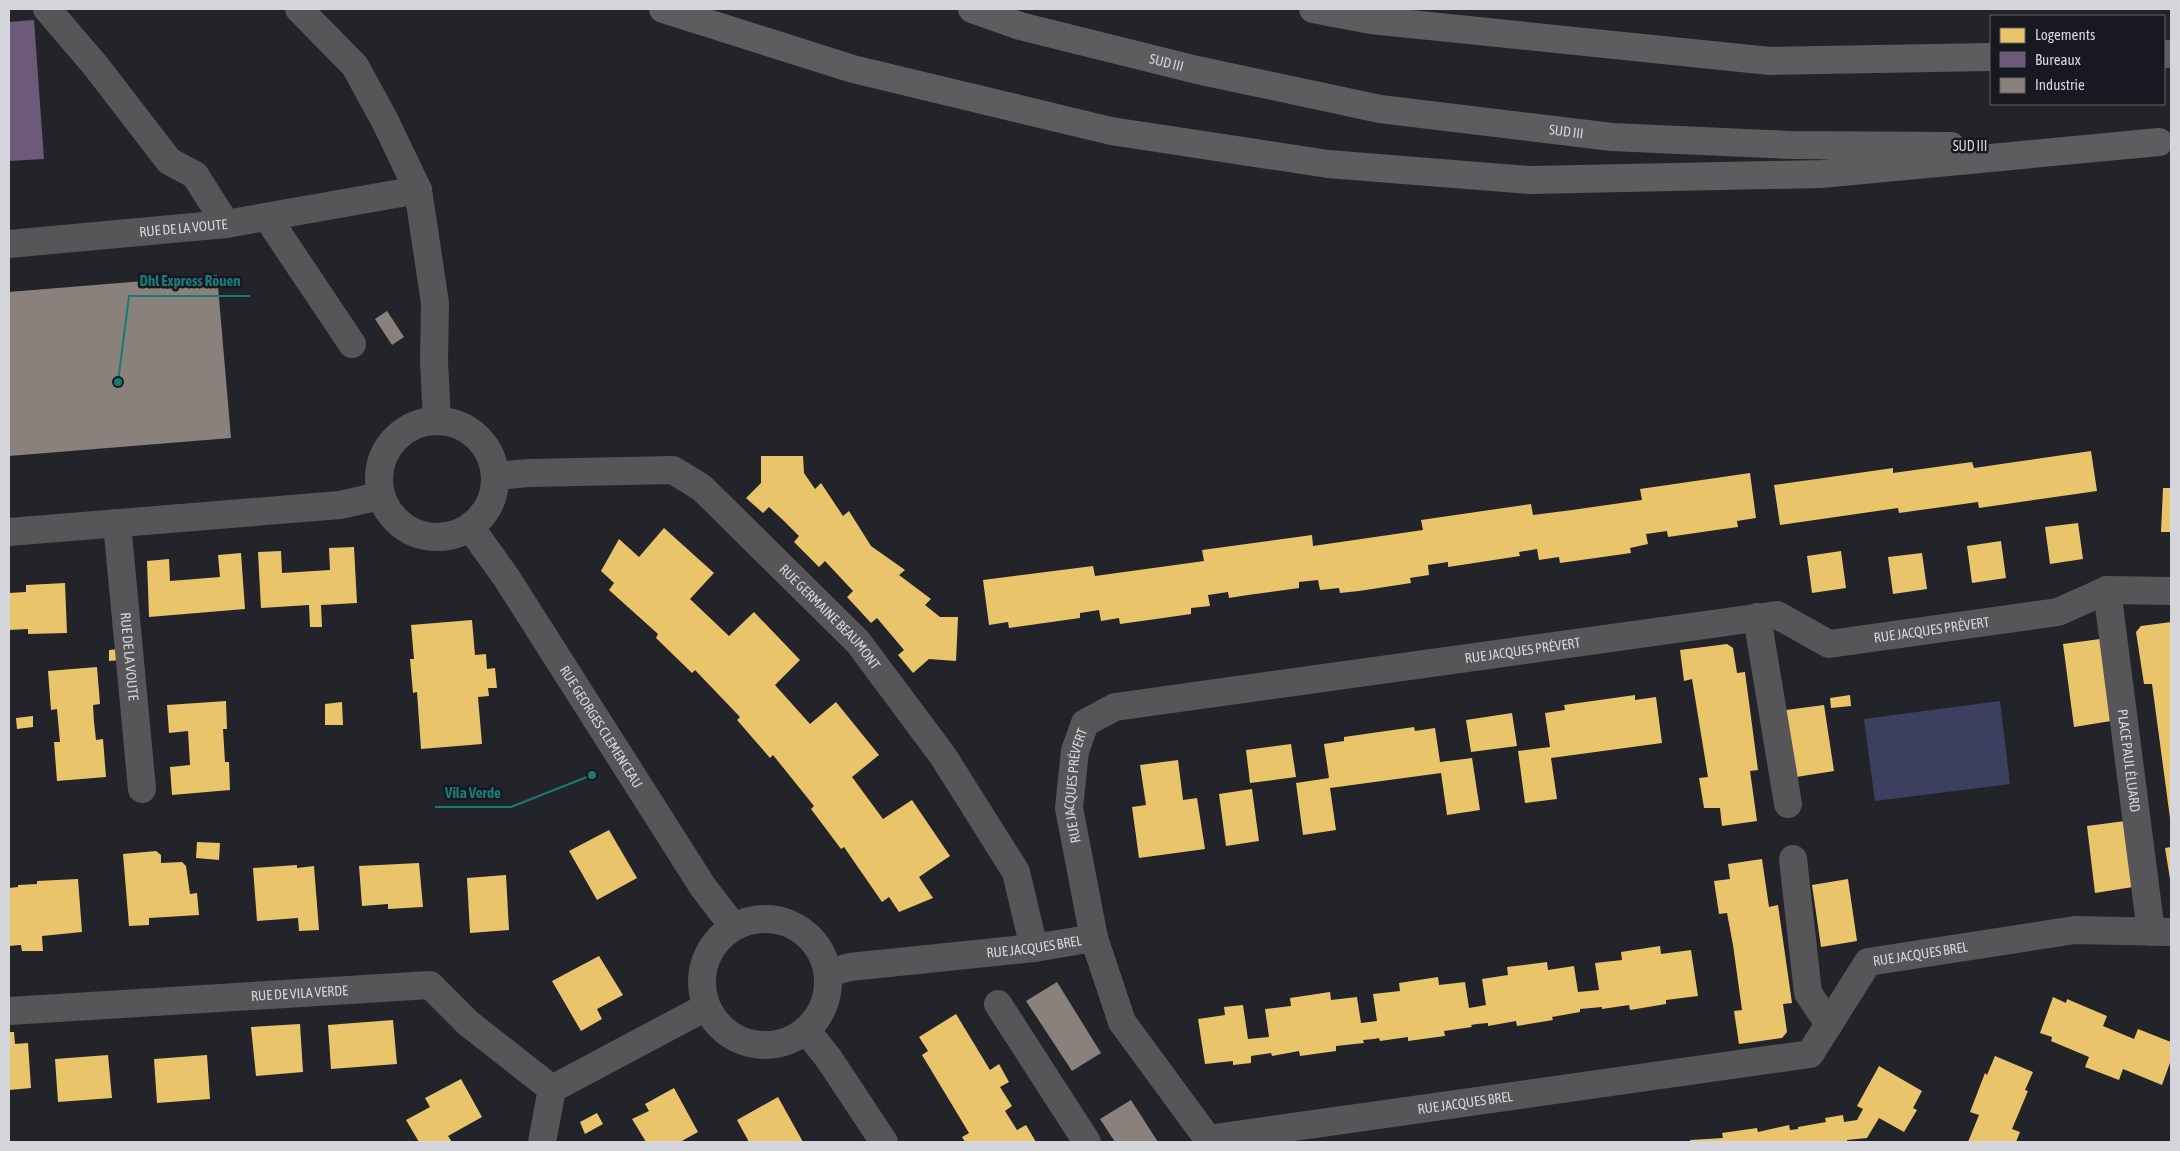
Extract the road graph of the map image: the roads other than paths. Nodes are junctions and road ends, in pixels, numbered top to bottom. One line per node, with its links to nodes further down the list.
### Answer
1 (47, 9): 10 (street, RUE DE LA VOUTE)
2 (300, 9): 8 (street)
3 (663, 9): 7 (highway)
4 (972, 9): 7 (highway, SUD III)
5 (1313, 9): 6 (highway)
6 (1990, 57)
7 (2165, 141)
8 (418, 190): 9 (street); 13 (street)
9 (267, 217): 10 (street); 12 (street)
10 (226, 224): 11 (street, RUE DE LA VOUTE)
11 (9, 244)
12 (352, 344)
13 (438, 420): 14 (street); 15 (street)
14 (495, 476): 17 (street); 28 (street, RUE GERMAINE BEAUMONT)
15 (380, 496): 16 (street); 17 (street)
16 (117, 523): 18 (street); 22 (street, RUE DE LA VOUTE)
17 (470, 527): 25 (street, RUE GEORGES CLEMENCEAU)
18 (9, 532)
19 (2107, 590): 20 (street, RUE JACQUES PRÉVERT); 21 (street, RUE JACQUES PRÉVERT); 26 (street, PLACE PAUL ÉLUARD)
20 (2171, 591)
21 (1757, 618): 23 (street); 27 (street, RUE JACQUES PRÉVERT)
22 (142, 790)
23 (1788, 804)
24 (1793, 859): 33 (street)
25 (733, 926): 29 (street); 31 (street)
26 (2161, 932): 33 (street, RUE JACQUES BREL)
27 (1094, 938): 28 (street, RUE JACQUES BREL); 33 (street, RUE JACQUES BREL)
28 (1034, 948): 29 (street, RUE JACQUES BREL)
29 (828, 973): 34 (street)
30 (998, 1004): 38 (street)
31 (706, 1007): 34 (street); 35 (street)
32 (9, 1011): 35 (street, RUE DE VILA VERDE)
33 (1829, 1024)
34 (807, 1030): 37 (street)
35 (552, 1089): 36 (street)
36 (542, 1142)
37 (884, 1142)
38 (1087, 1142)

